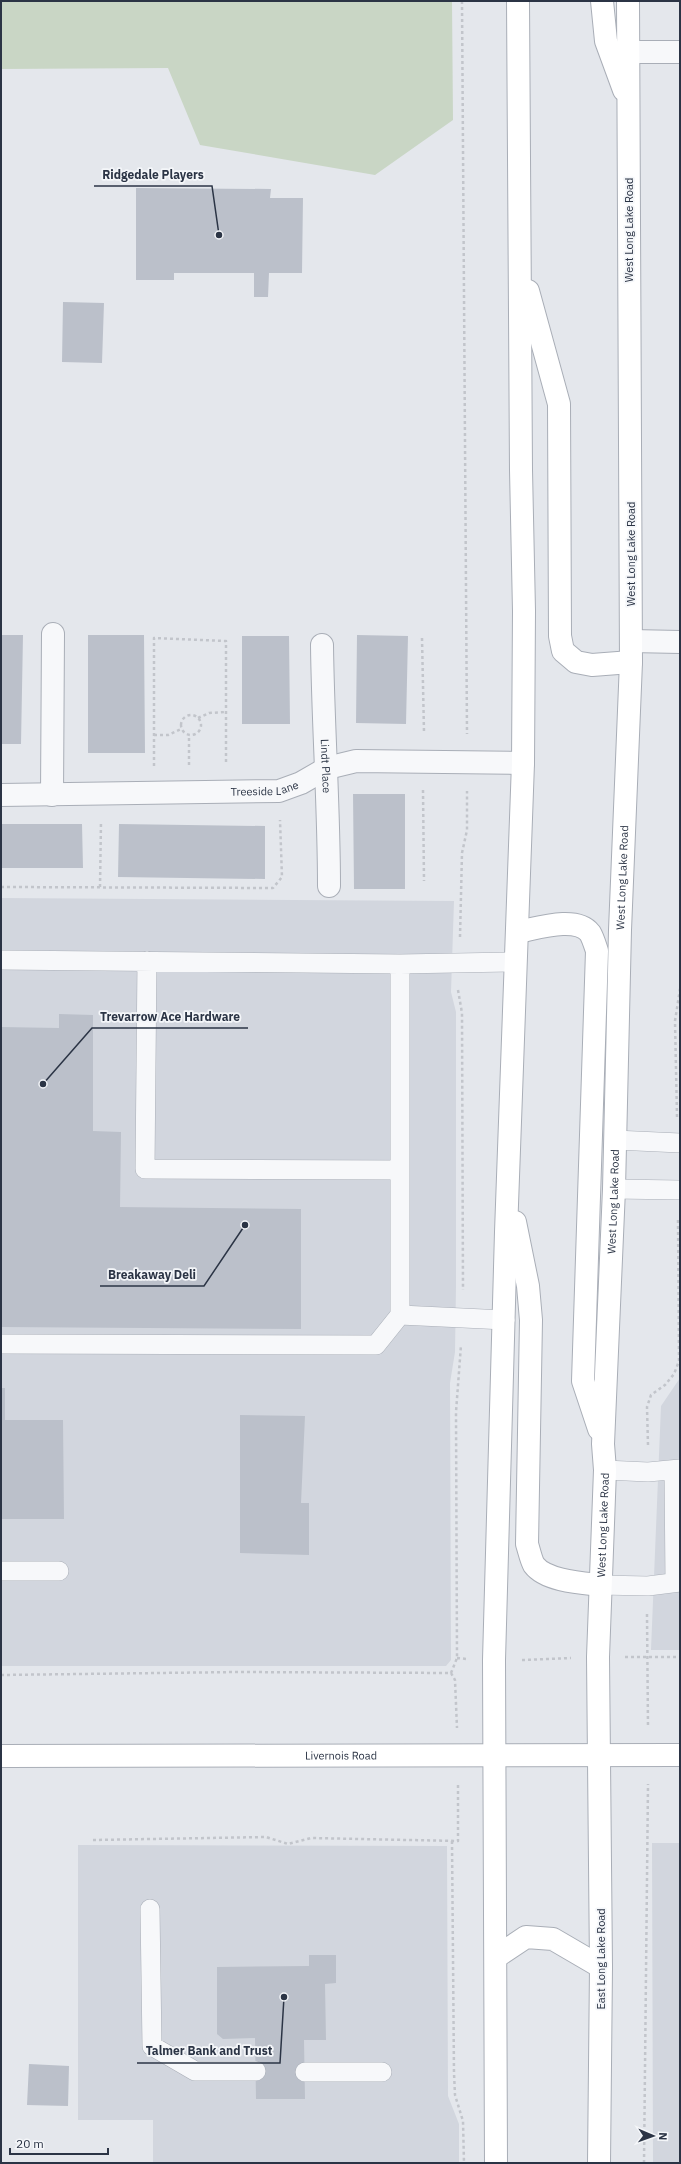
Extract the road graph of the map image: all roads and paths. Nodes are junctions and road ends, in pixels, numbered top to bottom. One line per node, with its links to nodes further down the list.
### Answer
1 (462, 1): 20 (path)
2 (518, 1): 8 (main road)
3 (602, 1): 7 (main road)
4 (628, 1): 5 (main road, West Long Lake Road)
5 (629, 52): 6 (street); 7 (main road, West Long Lake Road)
6 (680, 52)
7 (628, 101): 13 (main road, West Long Lake Road)
8 (520, 263): 13 (main road); 21 (main road)
9 (53, 634): 29 (street)
10 (422, 638): 17 (path)
11 (680, 642): 13 (street)
12 (322, 645): 25 (street, Lindt Place)
13 (631, 652): 45 (main road, West Long Lake Road)
14 (226, 712): 15 (path); 18 (path); 24 (path)
15 (198, 718): 16 (path); 19 (path)
16 (181, 729): 18 (path); 19 (path)
17 (424, 732)
18 (154, 735): 23 (path)
19 (189, 736): 22 (path)
20 (467, 739)
21 (523, 763): 25 (street, Treeside Lane); 36 (main road)
22 (189, 766)
23 (154, 767)
24 (226, 767)
25 (327, 768): 29 (street, Treeside Lane); 33 (street, Lindt Place)
26 (467, 787): 37 (path)
27 (423, 788): 32 (path)
28 (1, 795): 29 (street, Treeside Lane)
29 (52, 795)
30 (101, 819): 35 (path)
31 (280, 819): 35 (path)
32 (424, 882)
33 (329, 886)
34 (1, 887): 35 (path)
35 (100, 888)
36 (517, 932): 40 (main road); 57 (main road)
37 (460, 945)
38 (1, 960): 39 (lane)
39 (147, 961): 41 (lane); 47 (lane)
40 (516, 962): 41 (lane); 48 (main road)
41 (400, 964): 47 (lane)
42 (458, 983): 52 (path)
43 (680, 989): 44 (path)
44 (677, 1122)
45 (615, 1140): 46 (lane); 49 (main road, West Long Lake Road)
46 (680, 1143)
47 (400, 1170): 53 (lane)
48 (507, 1186): 54 (main road); 64 (main road)
49 (614, 1189): 50 (lane); 57 (main road, West Long Lake Road)
50 (680, 1190)
51 (678, 1213): 58 (path)
52 (463, 1295)
53 (400, 1315): 54 (lane); 56 (lane)
54 (505, 1320): 77 (main road)
55 (461, 1342): 69 (path)
56 (1, 1344)
57 (603, 1444): 59 (main road, West Long Lake Road)
58 (648, 1449)
59 (605, 1470): 60 (lane); 64 (main road, West Long Lake Road)
60 (677, 1470): 63 (lane)
61 (1, 1571): 62 (lane)
62 (59, 1571)
63 (677, 1582): 64 (lane)
64 (600, 1585): 78 (main road, West Long Lake Road)
65 (647, 1613): 67 (path)
66 (630, 1657): 67 (path)
67 (646, 1657): 68 (path); 75 (path)
68 (680, 1657)
69 (457, 1658): 71 (path); 73 (path)
70 (579, 1658): 72 (path)
71 (464, 1659)
72 (519, 1660)
73 (451, 1673): 74 (path); 76 (path)
74 (1, 1675)
75 (647, 1676)
76 (455, 1680)
77 (495, 1755): 78 (main road, Livernois Road); 80 (main road, Livernois Road); 86 (main road)
78 (599, 1755): 79 (main road, Livernois Road); 87 (main road, East Long Lake Road)
79 (680, 1755)
80 (1, 1756)
81 (648, 1829): 94 (path)
82 (93, 1840): 83 (path)
83 (452, 1841): 84 (path); 91 (path)
84 (458, 1841)
85 (150, 1909): 88 (lane)
86 (496, 1957): 87 (main road); 92 (main road)
87 (601, 1968): 93 (main road, East Long Lake Road)
88 (256, 2071)
89 (305, 2072): 90 (lane)
90 (382, 2072)
91 (464, 2163)
92 (496, 2163)
93 (599, 2163)
94 (644, 2163)

